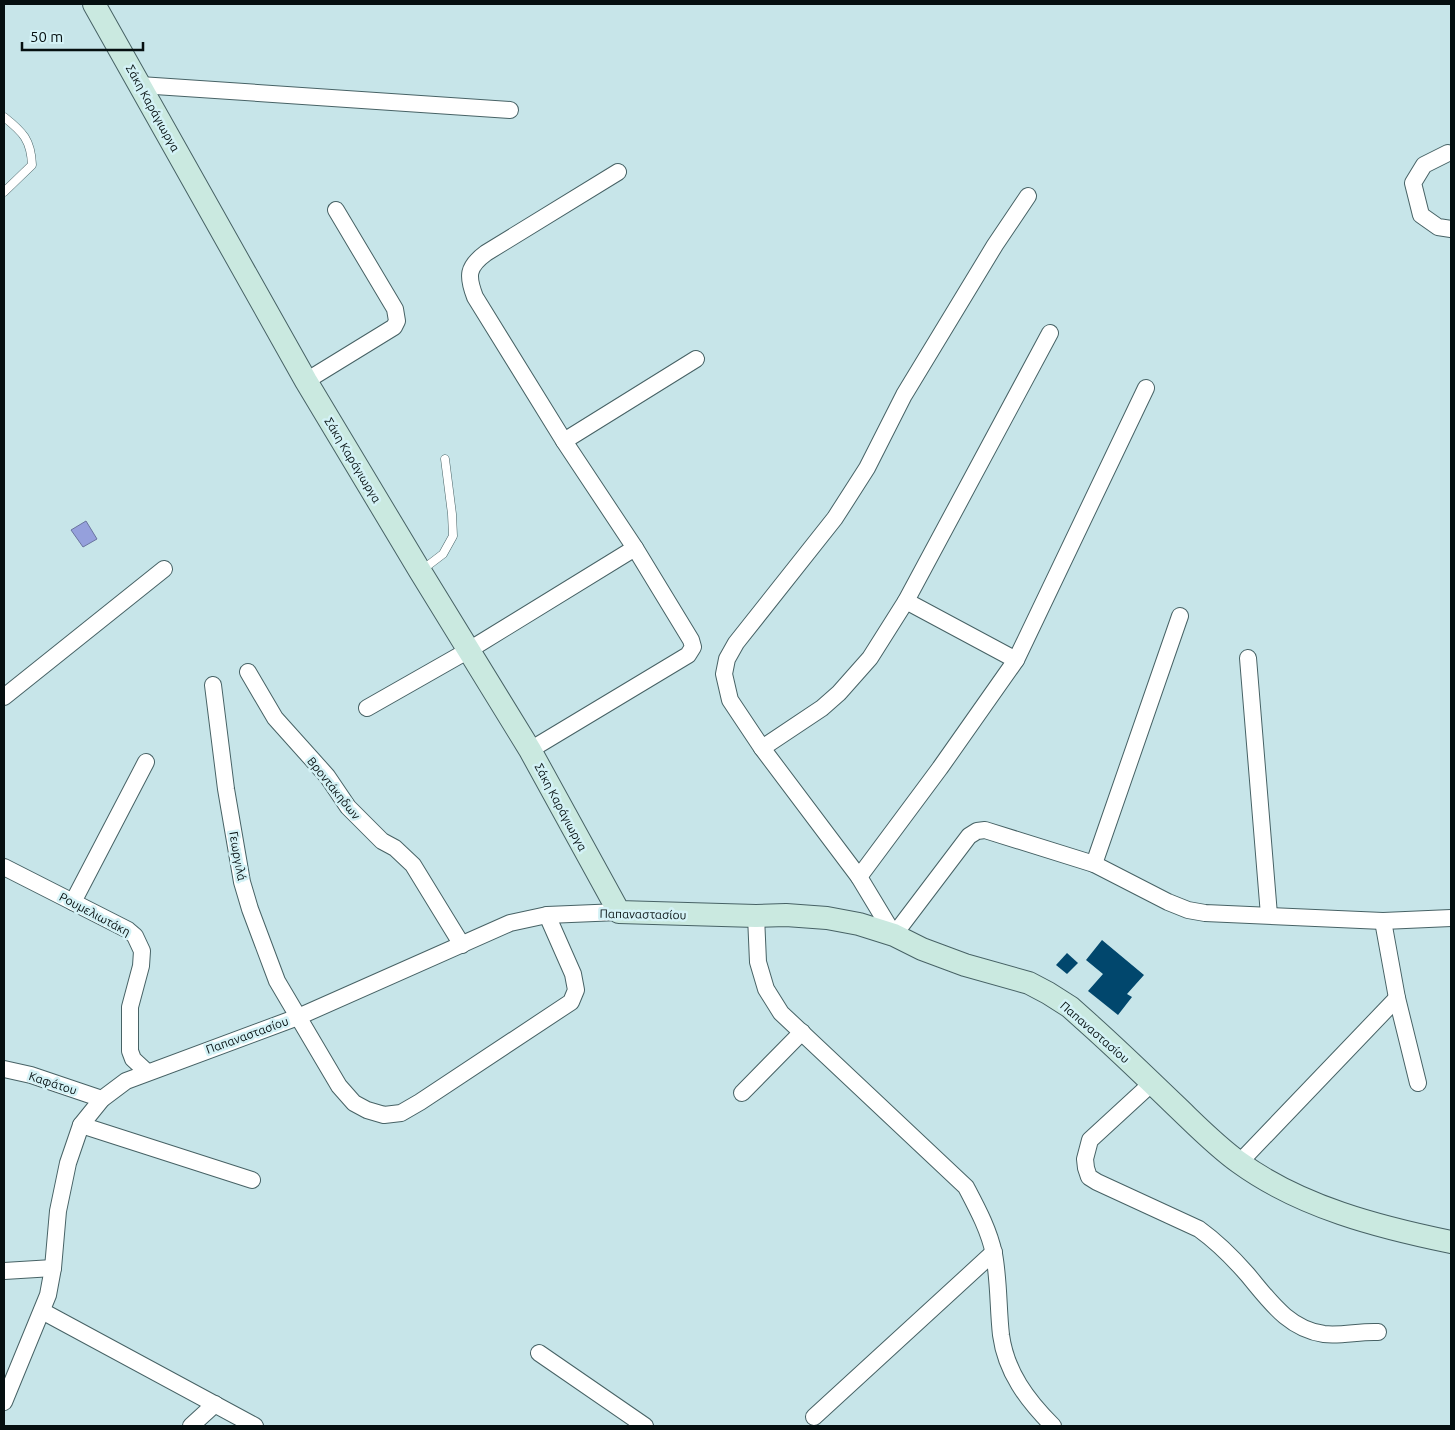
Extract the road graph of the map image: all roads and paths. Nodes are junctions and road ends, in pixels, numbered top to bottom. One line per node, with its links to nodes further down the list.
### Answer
1 (94, 4): 2 (street, Σάκη Καράγιωργα)
2 (140, 85): 3 (street); 13 (street, Σάκη Καράγιωργα)
3 (510, 110)
4 (4, 117): 7 (lane)
5 (1448, 153): 10 (street)
6 (618, 172): 15 (street)
7 (4, 192)
8 (1028, 196): 29 (street)
9 (336, 210): 13 (street)
10 (1451, 229)
11 (1050, 333): 20 (street)
12 (696, 359): 15 (street)
13 (306, 381): 19 (street, Σάκη Καράγιωργα)
14 (1146, 388): 24 (street)
15 (564, 441): 17 (street)
16 (445, 458): 19 (lane)
17 (635, 548): 22 (street); 30 (street)
18 (164, 568): 27 (street)
19 (420, 572): 22 (street, Σάκη Καράγιωργα)
20 (906, 600): 24 (street); 29 (street)
21 (1180, 616): 32 (street)
22 (469, 650): 28 (street); 30 (street, Σάκη Καράγιωργα)
23 (1248, 658): 38 (street)
24 (1016, 660): 34 (street)
25 (248, 672): 43 (street, Βροντάκηδων)
26 (214, 685): 45 (street, Γεωργιλά)
27 (4, 697)
28 (367, 708)
29 (762, 748): 34 (street)
30 (530, 750): 36 (street, Σάκη Καράγιωργα)
31 (146, 762): 35 (street)
32 (1094, 864): 38 (street); 42 (street)
33 (4, 867): 35 (street, Ρουμελιωτάκη)
34 (859, 877): 42 (street)
35 (73, 902): 48 (street, Ρουμελιωτάκη)
36 (619, 912): 37 (street, Παπαναστασίου); 39 (street, Παπαναστασίου)
37 (547, 915): 43 (street, Παπαναστασίου); 45 (street, Γεωργιλά)
38 (1269, 915): 41 (street)
39 (756, 916): 42 (street, Παπαναστασίου); 46 (street)
40 (1451, 918): 41 (street)
41 (1383, 921): 44 (street)
42 (894, 935): 49 (street, Παπαναστασίου)
43 (462, 945): 45 (street, Παπαναστασίου)
44 (1397, 998): 50 (street); 54 (street)
45 (298, 1017): 48 (street, Παπαναστασίου)
46 (802, 1032): 51 (street); 57 (street)
47 (4, 1069): 52 (street, Καφάτου)
48 (147, 1072): 52 (street, Παπαναστασίου)
49 (1152, 1083): 54 (street, Παπαναστασίου); 61 (street)
50 (1418, 1083)
51 (742, 1093)
52 (102, 1099): 53 (street, Παπαναστασίου)
53 (81, 1125): 55 (street); 58 (street, Παπαναστασίου)
54 (1239, 1163): 56 (street, Παπαναστασίου)
55 (252, 1180)
56 (1451, 1242)
57 (994, 1252): 65 (street); 69 (street)
58 (53, 1268): 59 (street); 60 (street, Παπαναστασίου)
59 (4, 1271)
60 (42, 1311): 63 (street, Παπαναστασίου); 64 (street)
61 (1378, 1332)
62 (539, 1353): 68 (street)
63 (4, 1402)
64 (215, 1404): 66 (street); 67 (street)
65 (814, 1418)
66 (191, 1426)
67 (255, 1426)
68 (646, 1426)
69 (1053, 1426)

